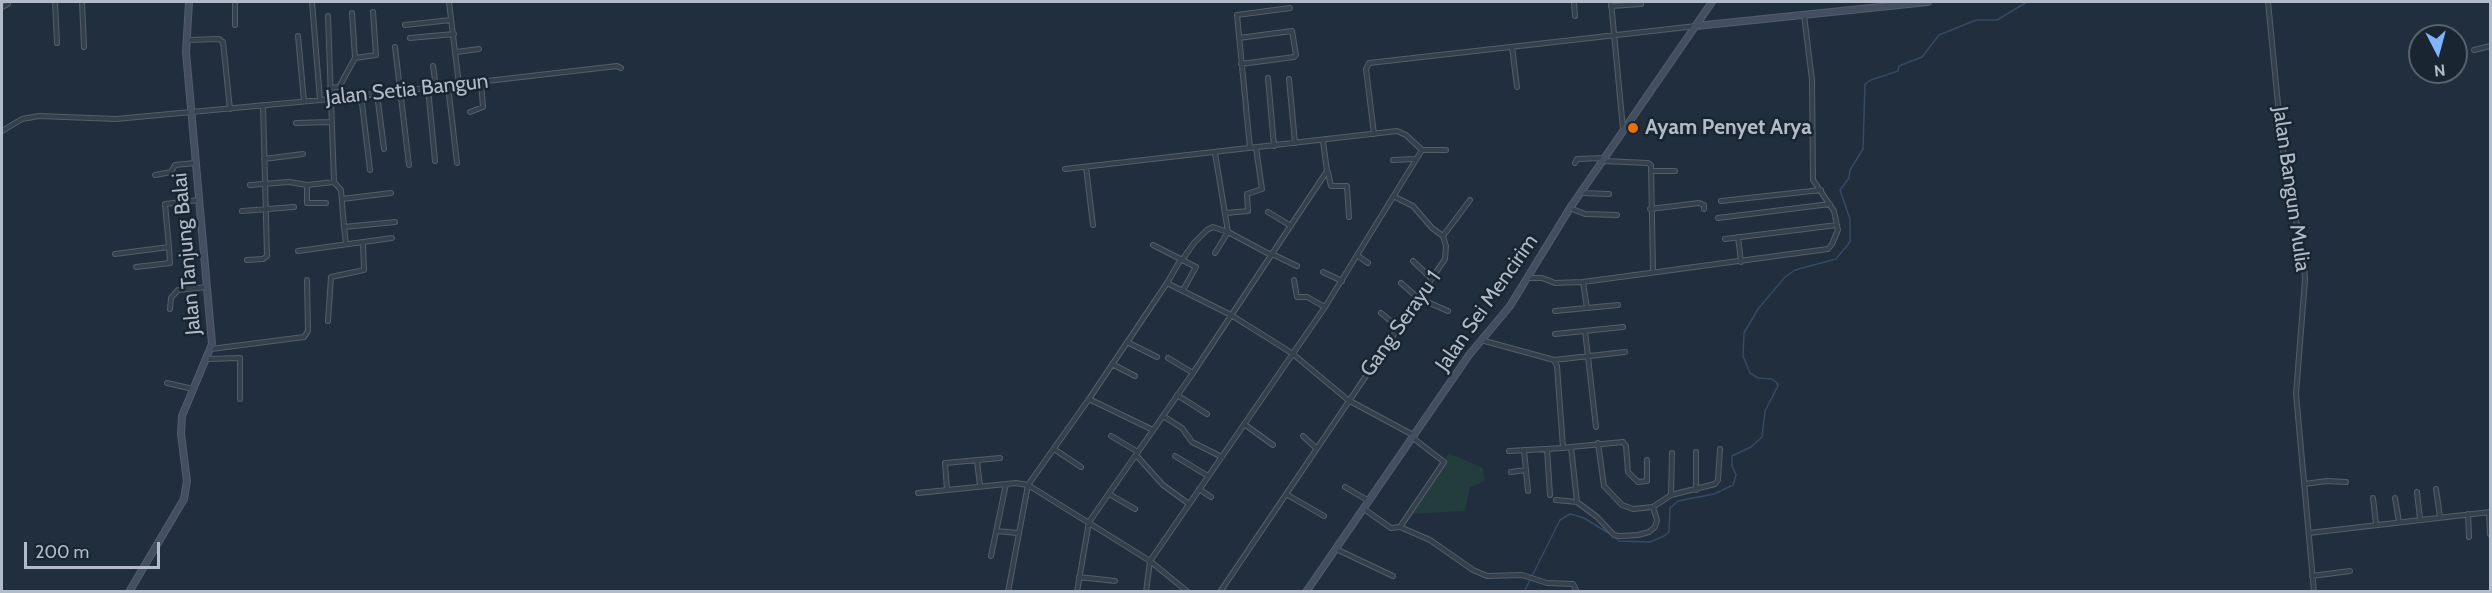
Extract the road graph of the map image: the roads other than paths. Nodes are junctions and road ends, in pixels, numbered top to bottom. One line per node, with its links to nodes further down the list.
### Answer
1 (8, 2): 14 (street)
2 (54, 2): 31 (street)
3 (82, 2): 33 (street)
4 (189, 2): 30 (street, Jalan Tanjung Balai)
5 (235, 2): 22 (street)
6 (312, 2): 56 (street)
7 (449, 2): 21 (street)
8 (1574, 2): 20 (street)
9 (1712, 2): 24 (street, Jalan Sei Mencirim)
10 (1928, 2): 18 (street)
11 (2268, 2): 221 (street, Jalan Bangun Mulia)
12 (1611, 4): 13 (street); 27 (street)
13 (1641, 4)
14 (2, 7)
15 (1290, 8): 29 (street)
16 (373, 12): 39 (street)
17 (352, 13): 39 (street)
18 (1804, 15): 24 (street); 96 (street)
19 (328, 16): 50 (street)
20 (1575, 16)
21 (451, 20): 23 (street); 25 (street)
22 (236, 25)
23 (405, 25)
24 (1696, 26): 27 (street); 65 (street, Jalan Sei Mencirim)
25 (453, 34): 28 (street); 38 (street)
26 (298, 36): 57 (street)
27 (1614, 36): 35 (street); 65 (street)
28 (410, 38)
29 (1239, 38): 40 (street); 40 (street)
30 (186, 40): 59 (street); 60 (street, Jalan Tanjung Balai)
31 (57, 43)
32 (2490, 46): 37 (street)
33 (84, 47)
34 (394, 47): 52 (street)
35 (1512, 47): 49 (street); 66 (street)
36 (479, 49): 38 (street)
37 (2474, 50)
38 (456, 52): 46 (street)
39 (355, 58): 50 (street)
40 (1241, 64): 70 (street)
41 (433, 66): 48 (street)
42 (621, 68): 45 (street, Jalan Setia Bangun)
43 (1268, 78): 69 (street)
44 (1289, 79): 68 (street)
45 (481, 82): 46 (street, Jalan Setia Bangun); 61 (street)
46 (459, 85): 47 (street, Jalan Setia Bangun)
47 (448, 86): 48 (street, Jalan Setia Bangun); 83 (street)
48 (436, 87): 51 (street, Jalan Setia Bangun)
49 (1517, 87)
50 (330, 88): 55 (street)
51 (428, 88): 52 (street, Jalan Setia Bangun); 78 (street)
52 (401, 91): 53 (street, Jalan Setia Bangun); 84 (street)
53 (377, 94): 54 (street, Jalan Setia Bangun); 71 (street)
54 (361, 95): 55 (street, Jalan Setia Bangun); 87 (street)
55 (331, 99): 56 (street, Jalan Setia Bangun); 62 (street)
56 (320, 100): 57 (street, Jalan Setia Bangun)
57 (304, 101): 58 (street, Jalan Setia Bangun)
58 (263, 105): 59 (street, Jalan Setia Bangun); 76 (street)
59 (230, 109): 60 (street, Jalan Setia Bangun)
60 (192, 112): 64 (street, Jalan Setia Bangun); 81 (street, Jalan Tanjung Balai)
61 (470, 112)
62 (331, 122): 63 (street); 92 (street)
63 (296, 123)
64 (2, 131)
65 (1624, 131): 80 (street, Jalan Sei Mencirim)
66 (1374, 134): 67 (street); 72 (street)
67 (1323, 141): 68 (street); 88 (street)
68 (1295, 143): 69 (street)
69 (1274, 146): 70 (street)
70 (1253, 148): 74 (street); 114 (street)
71 (384, 149)
72 (1422, 150): 73 (street); 77 (street)
73 (1446, 150)
74 (1215, 153): 85 (street); 114 (street)
75 (303, 154): 76 (street)
76 (264, 159): 93 (street)
77 (1417, 159): 79 (street); 100 (street)
78 (435, 160)
79 (1393, 160)
80 (1604, 160): 82 (street); 89 (street); 98 (street, Jalan Sei Mencirim)
81 (195, 163): 91 (street); 102 (street, Jalan Tanjung Balai)
82 (1575, 163)
83 (457, 164)
84 (409, 165)
85 (1086, 167): 86 (street); 119 (street)
86 (1065, 169)
87 (370, 170)
88 (1328, 171): 116 (street); 121 (street)
89 (1652, 171): 90 (street); 109 (street)
90 (1675, 171)
91 (155, 175)
92 (334, 182): 95 (street); 101 (street)
93 (265, 184): 94 (street); 95 (street); 110 (street)
94 (250, 185)
95 (307, 185): 105 (street)
96 (1821, 190): 104 (street); 106 (street)
97 (391, 193): 101 (street)
98 (1582, 193): 99 (street); 108 (street, Jalan Sei Mencirim)
99 (1609, 194)
100 (1395, 196): 124 (street); 136 (street)
101 (342, 199): 122 (street)
102 (199, 200): 131 (street); 154 (street, Jalan Tanjung Balai)
103 (1470, 200): 124 (street)
104 (1721, 201)
105 (326, 202)
106 (1830, 204): 117 (street); 120 (street)
107 (294, 207): 110 (street)
108 (1570, 208): 115 (street); 146 (street, Jalan Sei Mencirim)
109 (1650, 208): 111 (street); 144 (street)
110 (265, 209): 112 (street); 137 (street)
111 (1704, 209)
112 (242, 211)
113 (1269, 212): 121 (street)
114 (1226, 213): 123 (street)
115 (1617, 214)
116 (1348, 217)
117 (1718, 218)
118 (395, 222): 122 (street)
119 (1093, 225)
120 (1837, 225): 125 (street); 140 (street)
121 (1291, 226): 135 (street)
122 (344, 227): 129 (street)
123 (1228, 231): 133 (street); 135 (street); 138 (street)
124 (1443, 236): 147 (street, Gang Serayu 1)
125 (1738, 237): 127 (street); 140 (street)
126 (392, 238): 128 (street)
127 (1725, 239)
128 (363, 242): 129 (street); 165 (street)
129 (346, 244): 132 (street)
130 (1153, 245): 138 (street)
131 (169, 247): 134 (street); 143 (street)
132 (298, 251)
133 (1215, 253)
134 (115, 254)
135 (1272, 254): 142 (street); 164 (street)
136 (1358, 256): 141 (street); 150 (street)
137 (247, 260)
138 (1181, 260): 152 (street); 155 (street)
139 (1413, 261): 147 (street)
140 (1741, 262): 144 (street)
141 (1368, 263)
142 (1297, 266)
143 (136, 267)
144 (1653, 271): 151 (street)
145 (1323, 272): 150 (street)
146 (1527, 278): 151 (street); 170 (street, Jalan Sei Mencirim)
147 (1432, 279): 156 (street, Gang Serayu 1)
148 (307, 280): 172 (street)
149 (1294, 280): 158 (street)
150 (1342, 281): 158 (street)
151 (1583, 282): 159 (street)
152 (1167, 283): 155 (street); 171 (street)
153 (1401, 283): 156 (street)
154 (207, 287): 160 (street); 172 (street, Jalan Tanjung Balai)
155 (1183, 290): 164 (street)
156 (1418, 298): 161 (street); 166 (street, Gang Serayu 1)
157 (1618, 305): 159 (street)
158 (1325, 307): 174 (street)
159 (1587, 308): 162 (street)
160 (170, 309)
161 (1448, 311)
162 (1555, 311)
163 (1380, 313): 166 (street)
164 (1231, 315): 174 (street); 181 (street)
165 (327, 321)
166 (1398, 327): 188 (street, Gang Serayu 1)
167 (1623, 327): 168 (street)
168 (1585, 331): 169 (street); 175 (street)
169 (1555, 334)
170 (1480, 340): 179 (street); 196 (street, Jalan Sei Mencirim)
171 (1127, 342): 176 (street); 180 (street)
172 (211, 349): 178 (street, Jalan Tanjung Balai)
173 (1625, 352): 175 (street)
174 (1293, 354): 188 (street); 191 (street)
175 (1589, 356): 179 (street); 192 (street)
176 (1157, 357)
177 (1168, 358): 181 (street)
178 (207, 359): 184 (street, Jalan Tanjung Balai); 186 (street)
179 (1554, 360): 201 (street)
180 (1112, 364): 182 (street); 187 (street)
181 (1193, 373): 185 (street)
182 (1136, 376)
183 (167, 384): 184 (street)
184 (193, 389): 268 (street, Jalan Tanjung Balai)
185 (1177, 395): 189 (street); 190 (street)
186 (240, 399)
187 (1089, 399): 193 (street); 202 (street)
188 (1348, 400): 196 (street); 200 (street, Gang Serayu 1)
189 (1207, 414)
190 (1163, 416): 193 (street); 211 (street)
191 (1244, 424): 198 (street); 211 (street)
192 (1596, 427)
193 (1153, 430): 209 (street)
194 (1111, 436): 209 (street)
195 (1303, 436): 200 (street)
196 (1414, 437): 240 (street, Jalan Sei Mencirim); 254 (street)
197 (1598, 443): 199 (street); 213 (street); 243 (street)
198 (1273, 446)
199 (1571, 447): 201 (street); 241 (street)
200 (1316, 448): 233 (street, Gang Serayu 1)
201 (1563, 448): 203 (street)
202 (1054, 449): 215 (street); 222 (street)
203 (1547, 449): 205 (street); 234 (street)
204 (1720, 449): 228 (street)
205 (1524, 450): 206 (street); 216 (street)
206 (1509, 451)
207 (1696, 452): 228 (street)
208 (1672, 453): 235 (street)
209 (1137, 454): 232 (street); 242 (street)
210 (1175, 456): 218 (street)
211 (1222, 457): 218 (street)
212 (1000, 458): 214 (street)
213 (1647, 460)
214 (977, 461): 223 (street); 227 (street)
215 (1081, 466)
216 (1526, 470): 217 (street); 229 (street)
217 (1511, 472)
218 (1208, 476): 225 (street)
219 (2346, 482): 221 (street)
220 (1006, 484): 222 (street); 223 (street); 255 (street)
221 (2304, 484): 257 (street, Jalan Bangun Mulia)
222 (1028, 485): 251 (street); 256 (street)
223 (980, 486): 227 (street)
224 (1345, 487): 240 (street)
225 (1199, 489): 236 (street); 242 (street)
226 (2436, 489): 249 (street)
227 (947, 490): 231 (street)
228 (1696, 490): 235 (street)
229 (1528, 491)
230 (2417, 492): 250 (street)
231 (918, 493)
232 (1109, 494): 244 (street); 251 (street)
233 (1286, 494): 248 (street); 273 (street, Gang Serayu 1)
234 (1550, 495)
235 (1671, 495): 243 (street)
236 (1210, 497)
237 (2373, 498): 253 (street)
238 (2395, 498): 252 (street)
239 (1556, 500): 241 (street)
240 (1370, 501): 245 (street, Jalan Sei Mencirim)
241 (1577, 502): 243 (street)
242 (1189, 504): 262 (street)
243 (1653, 507)
244 (1135, 509)
245 (1364, 509): 254 (street); 260 (street, Jalan Sei Mencirim)
246 (2489, 512): 247 (street); 258 (street)
247 (2468, 514): 249 (street); 259 (street)
248 (1324, 516)
249 (2440, 517): 250 (street)
250 (2420, 519): 252 (street)
251 (1089, 522): 262 (street); 266 (street)
252 (2399, 522): 253 (street)
253 (2376, 524): 257 (street)
254 (1400, 527): 275 (street)
255 (997, 531): 256 (street); 261 (street)
256 (1017, 533): 269 (street)
257 (2309, 533): 265 (street, Jalan Bangun Mulia)
258 (2490, 534)
259 (2469, 537)
260 (1336, 549): 264 (street); 274 (street, Jalan Sei Mencirim)
261 (990, 556)
262 (1150, 561): 271 (street); 272 (street)
263 (2350, 571): 265 (street)
264 (1393, 576)
265 (2313, 576): 276 (street, Jalan Bangun Mulia)
266 (1079, 577): 267 (street); 270 (street)
267 (1115, 581)
268 (129, 591)
269 (1008, 591)
270 (1077, 591)
271 (1146, 591)
272 (1188, 591)
273 (1220, 591)
274 (1306, 591)
275 (1577, 591)
276 (2314, 591)

